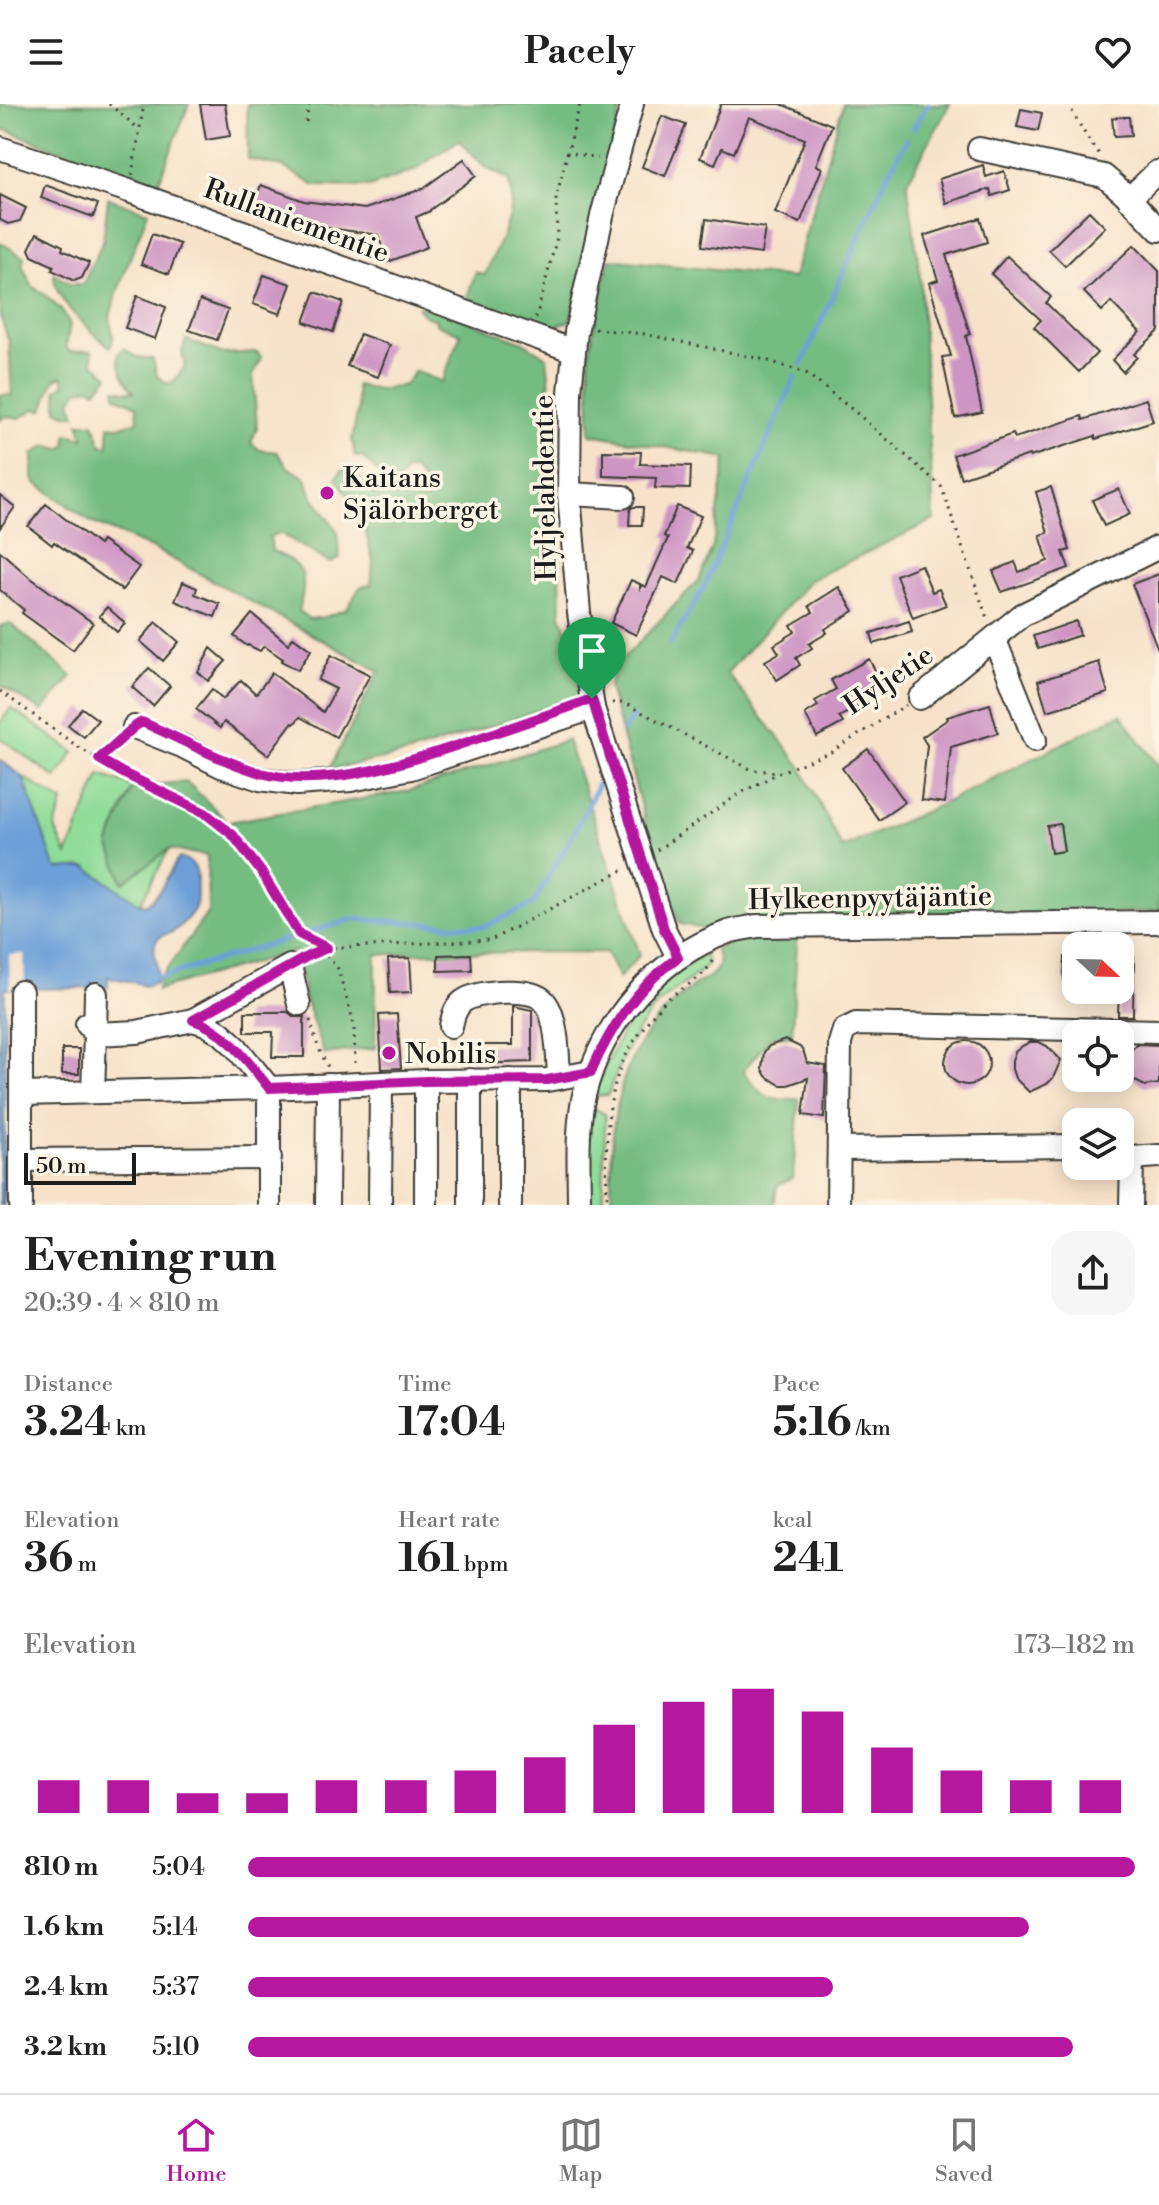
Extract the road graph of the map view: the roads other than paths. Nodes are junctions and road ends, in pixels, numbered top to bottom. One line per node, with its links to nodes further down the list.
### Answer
1 (632, 104): 7 (street, Hyljelahdentie)
2 (0, 148): 7 (street, Rullaniementie)
3 (979, 149): 5 (street)
4 (1157, 172): 5 (street)
5 (1129, 199): 6 (street)
6 (1159, 230)
7 (574, 351): 8 (street, Hyljelahdentie)
8 (569, 494): 9 (street); 13 (street, Hyljelahdentie)
9 (623, 497)
10 (1159, 547): 11 (street, Hyljetie)
11 (994, 638): 12 (street, Hyljetie); 15 (street)
12 (920, 698)
13 (599, 705): 14 (street); 17 (street, Hyljelahdentie)
14 (134, 727)
15 (1035, 740)
16 (1159, 922): 17 (street, Hylkeenpyytäjäntie)
17 (678, 957): 25 (street, Hylkeenpyytäjäntie)
18 (21, 992): 34 (street)
19 (90, 995): 24 (street)
20 (299, 1004): 21 (street)
21 (193, 1020): 24 (street); 32 (street)
22 (451, 1026): 26 (street)
23 (1159, 1031): 36 (street)
24 (95, 1034): 33 (street)
25 (591, 1072): 26 (street); 49 (street, Hylkeenpyytäjäntie)
26 (559, 1078): 28 (street)
27 (470, 1080): 28 (street); 29 (street); 47 (street)
28 (510, 1080): 48 (street)
29 (426, 1081): 30 (street); 46 (street)
30 (381, 1083): 31 (street); 45 (street)
31 (344, 1084): 32 (street); 44 (street)
32 (269, 1088): 33 (street); 39 (street)
33 (93, 1092): 34 (street)
34 (22, 1094): 40 (street)
35 (1062, 1146): 36 (street)
36 (839, 1149): 50 (street)
37 (1134, 1156): 38 (street)
38 (1159, 1156)
39 (270, 1158): 40 (street); 43 (street)
40 (21, 1160): 42 (street)
41 (1128, 1180): 51 (street)
42 (21, 1205)
43 (269, 1205)
44 (327, 1205)
45 (380, 1205)
46 (426, 1205)
47 (470, 1205)
48 (510, 1205)
49 (579, 1205)
50 (838, 1205)
51 (1131, 1205)

